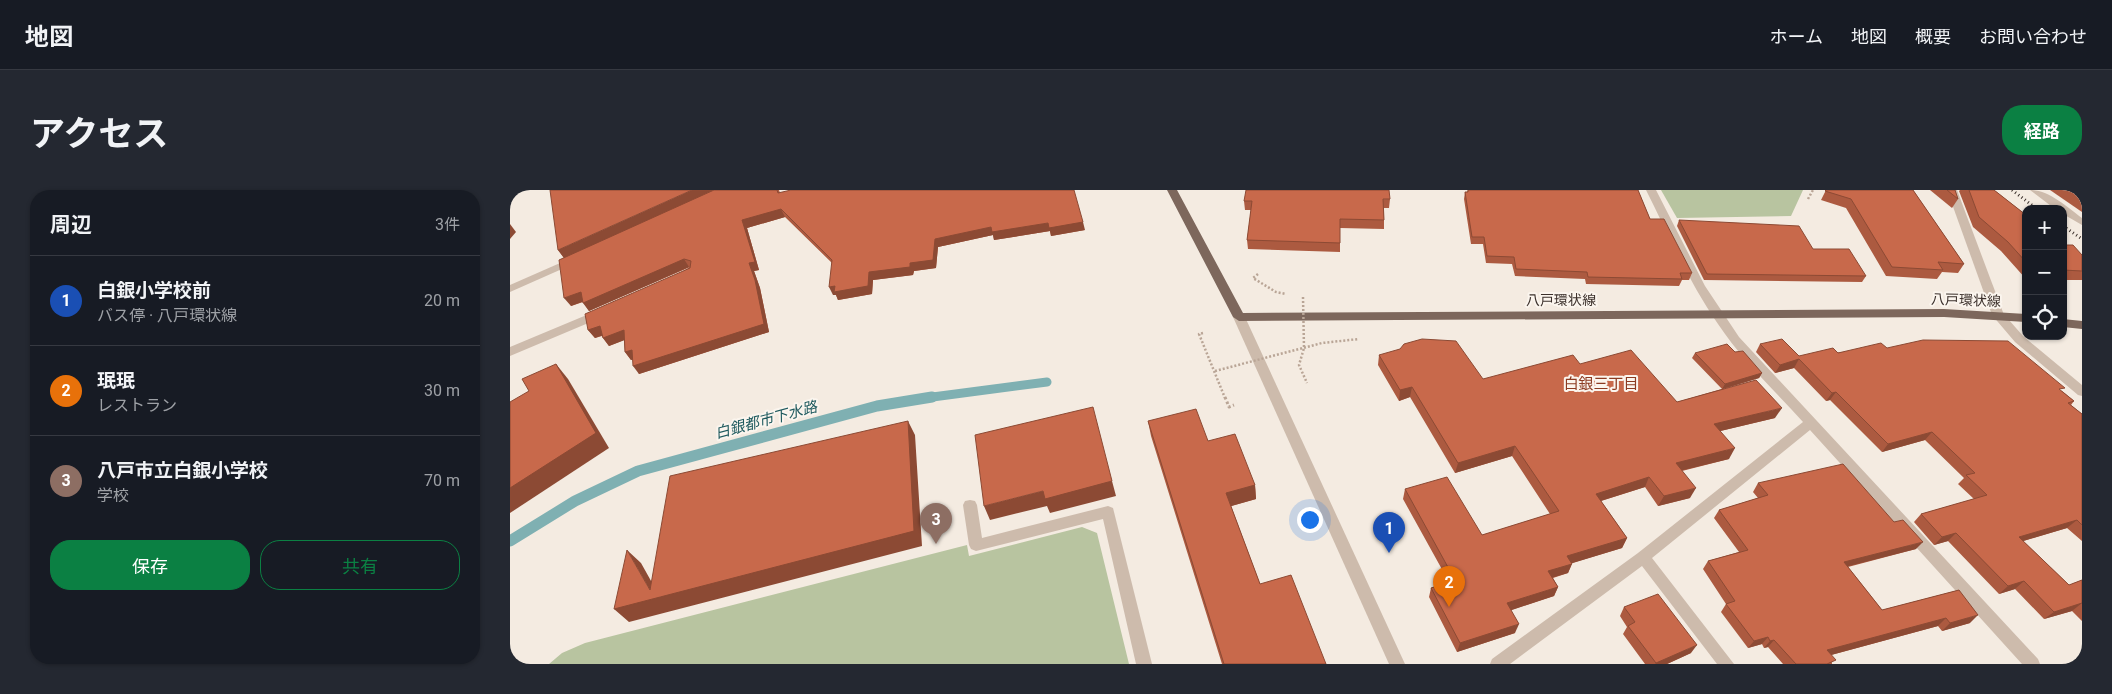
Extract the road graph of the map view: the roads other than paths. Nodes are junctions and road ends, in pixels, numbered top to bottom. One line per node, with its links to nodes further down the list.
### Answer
1 (1172, 190): 13 (main road)
2 (1651, 190): 11 (street)
3 (1952, 190): 12 (street)
4 (2035, 190): 5 (street)
5 (2057, 205)
6 (2067, 212): 7 (street)
7 (2082, 222)
8 (582, 256): 9 (street)
9 (510, 290)
10 (612, 308): 17 (street)
11 (1715, 314): 12 (main road, 八戸環状線); 13 (main road, 八戸環状線); 19 (street)
12 (1998, 315): 14 (main road, 八戸環状線); 18 (street)
13 (1239, 317): 23 (street)
14 (2022, 318)
15 (2067, 323): 16 (main road)
16 (2082, 325)
17 (510, 352)
18 (2082, 392)
19 (1810, 423): 21 (street); 26 (street)
20 (970, 505): 22 (street)
21 (1643, 557): 24 (street); 25 (street)
22 (1144, 664)
23 (1397, 664)
24 (1498, 664)
25 (1726, 664)
26 (2032, 664)

